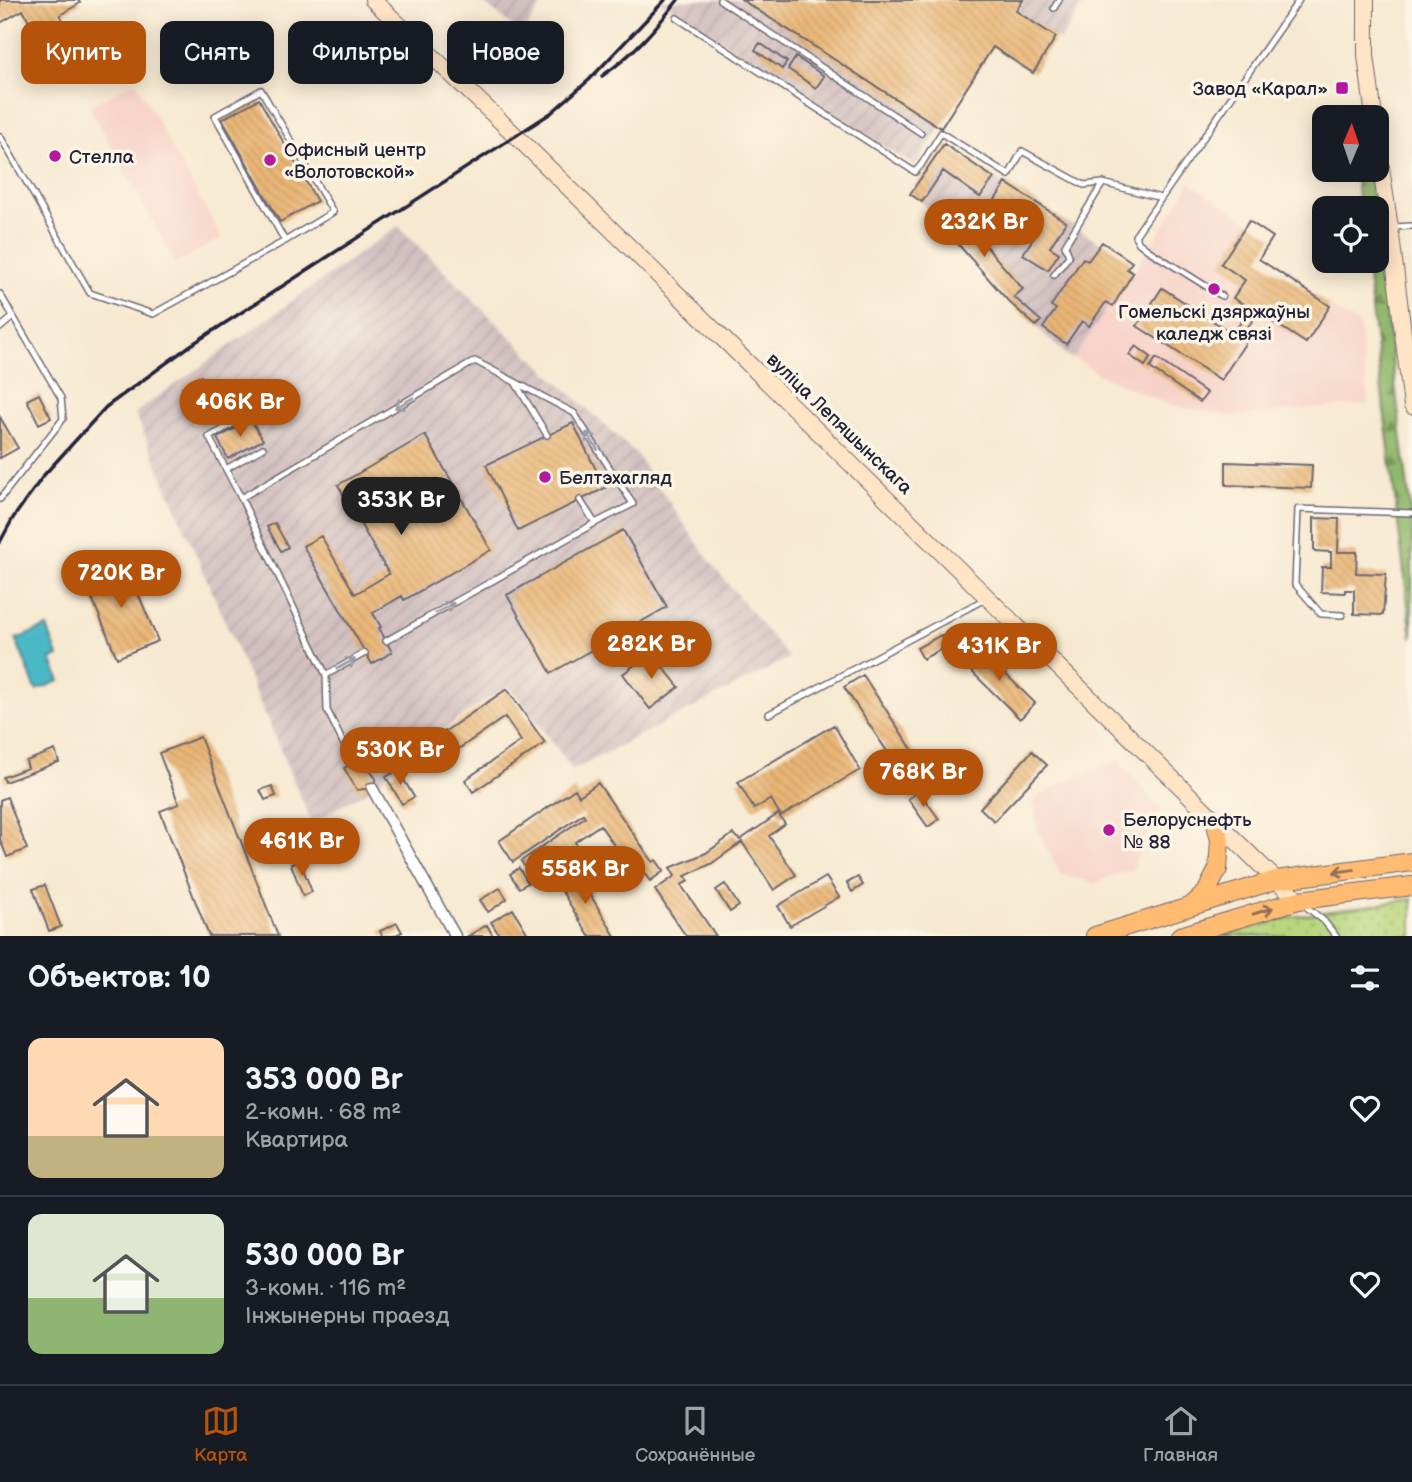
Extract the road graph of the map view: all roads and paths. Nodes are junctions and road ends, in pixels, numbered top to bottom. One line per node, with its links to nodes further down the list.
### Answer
1 (373, 0): 34 (main road, вуліца Лепяшынскага)
2 (720, 0): 9 (lane)
3 (1059, 0): 6 (lane)
4 (1298, 0): 13 (lane)
5 (1366, 0): 8 (main road)
6 (1054, 8)
7 (677, 18): 12 (lane)
8 (1372, 105)
9 (921, 134)
10 (0, 136): 16 (lane)
11 (1383, 182): 15 (main road)
12 (1103, 183): 13 (lane); 17 (lane)
13 (1161, 198): 19 (lane)
14 (1412, 226): 15 (lane)
15 (1390, 228): 22 (main road)
16 (285, 241): 16 (lane)
17 (1054, 275)
18 (0, 294): 20 (lane)
19 (1222, 296)
20 (13, 317): 21 (lane); 30 (lane)
21 (0, 328)
22 (1410, 364): 24 (main road)
23 (516, 383): 26 (lane); 29 (lane, one-way to 29); 33 (lane, one-way to 23)
24 (1412, 406)
25 (246, 417): 28 (lane)
26 (547, 435)
27 (263, 448): 28 (lane)
28 (226, 469): 29 (lane)
29 (241, 498): 38 (lane)
30 (0, 499)
31 (580, 499): 33 (lane)
32 (1412, 513): 35 (lane)
33 (595, 523): 36 (lane, one-way to 33)
34 (988, 597): 39 (lane); 42 (main road, вуліца Лепяшынскага)
35 (1342, 615)
36 (386, 641)
37 (365, 653): 38 (lane, one-way to 37)
38 (326, 675): 40 (lane)
39 (769, 714)
40 (352, 763)
41 (372, 788): 48 (street)
42 (1215, 820): 44 (main road, вуліца Лепяшынскага); 47 (main road)
43 (1412, 862): 44 (main road, one-way to 44)
44 (1276, 880): 46 (main road, вуліца Лепяшынскага); 47 (main road)
45 (1412, 886): 46 (main road)
46 (1299, 900): 50 (main road, one-way to 46); 51 (lane)
47 (1190, 906): 49 (main road)
48 (456, 936)
49 (1096, 936)
50 (1180, 936)
51 (1336, 936)

